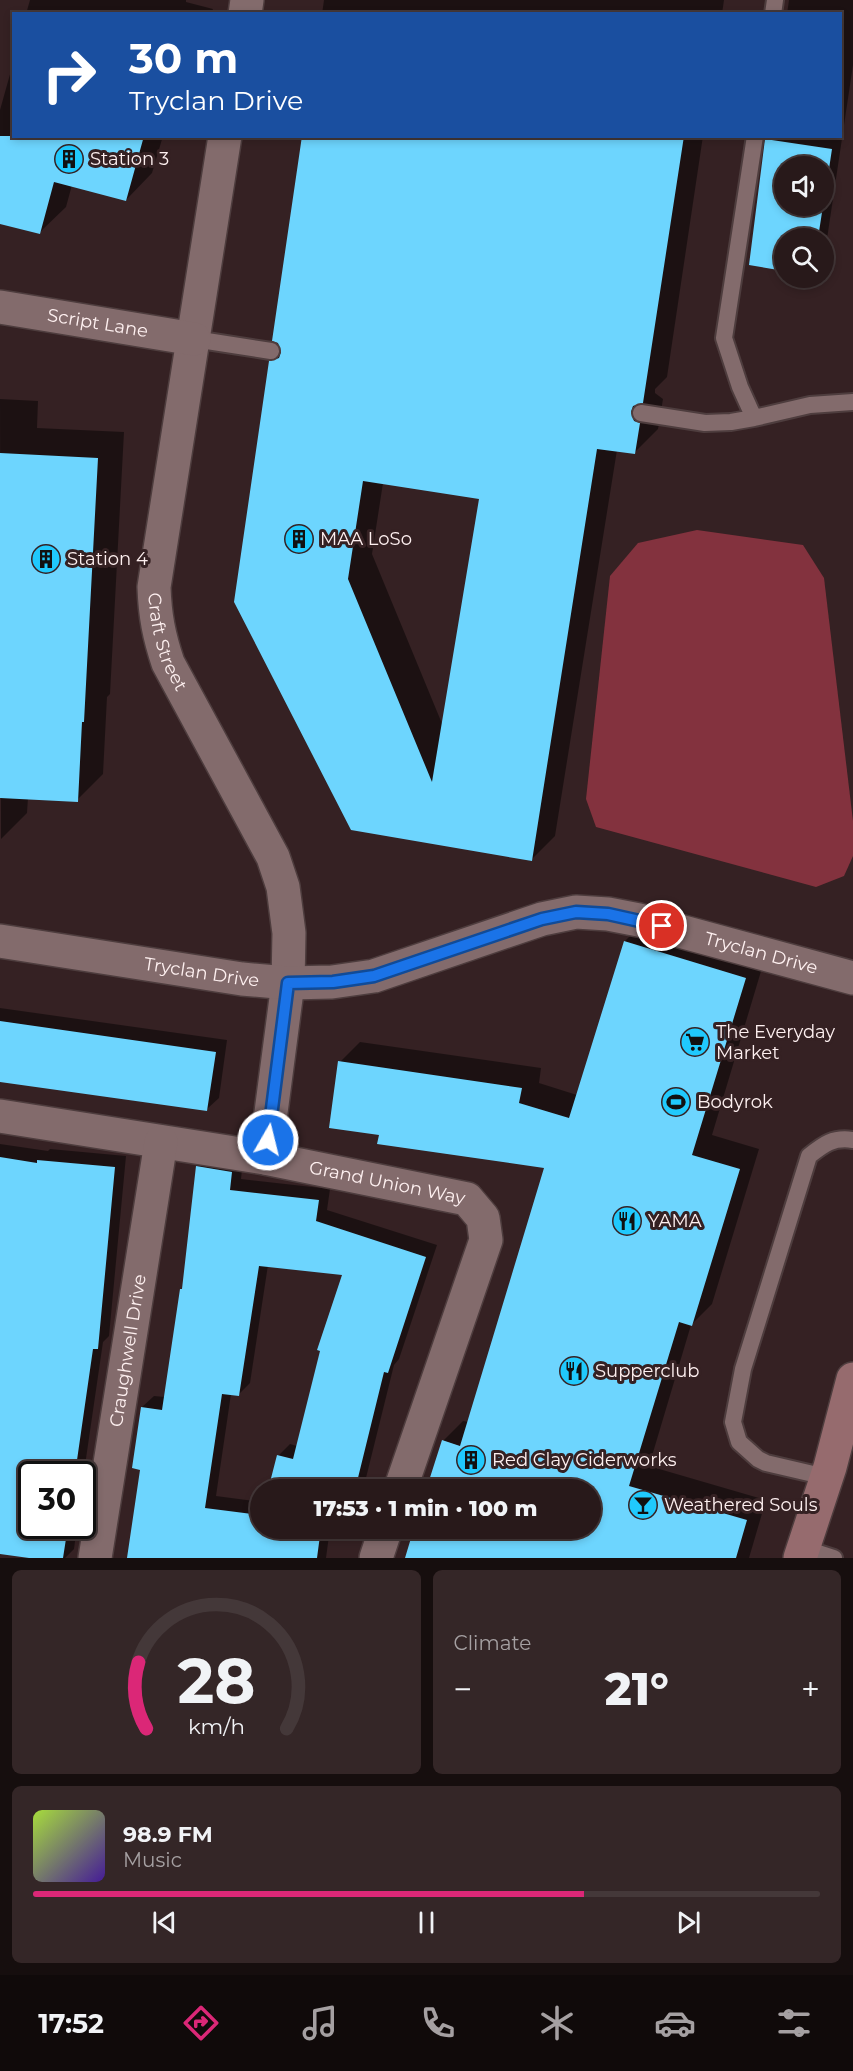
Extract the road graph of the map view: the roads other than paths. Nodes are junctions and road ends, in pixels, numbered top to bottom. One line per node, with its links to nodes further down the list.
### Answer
1 (225, 138): 4 (street, Craft Street)
2 (755, 138): 8 (lane)
3 (0, 307): 4 (street, Script Lane)
4 (194, 339): 5 (lane); 11 (street, Craft Street)
5 (271, 351)
6 (853, 402): 8 (lane)
7 (641, 413): 8 (lane)
8 (754, 418)
9 (0, 941): 11 (street, Tryclan Drive)
10 (853, 978): 11 (street, Tryclan Drive)
11 (288, 983): 15 (street, Craft Street)
12 (0, 1116): 14 (street, Grand Union Way)
13 (853, 1140): 18 (lane)
14 (161, 1142): 15 (street, Grand Union Way); 22 (street, Craughwell Drive)
15 (265, 1158): 19 (street, Grand Union Way)
16 (853, 1379): 17 (street)
17 (844, 1448): 18 (street)
18 (826, 1477): 21 (street)
19 (404, 1479)
20 (382, 1539): 23 (street)
21 (812, 1555)
22 (95, 1558)
23 (376, 1558)

